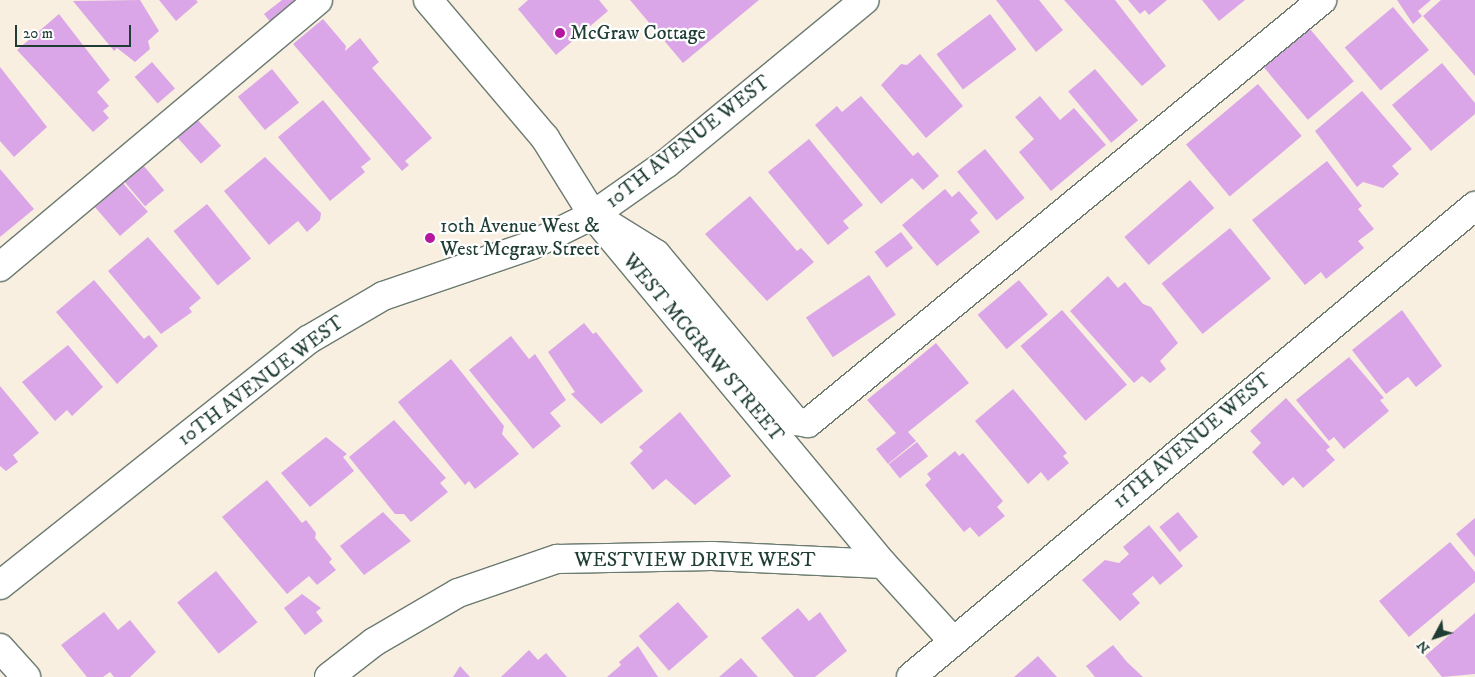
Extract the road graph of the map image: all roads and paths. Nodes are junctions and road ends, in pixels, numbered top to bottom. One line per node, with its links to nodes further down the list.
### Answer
1 (318, 0): 7 (street)
2 (428, 0): 6 (street, WEST MCGRAW STREET)
3 (865, 0): 6 (street, 10TH AVENUE WEST)
4 (1322, 0): 6 (street)
5 (1475, 206): 10 (street, 11TH AVENUE WEST)
6 (593, 215): 8 (street, WEST MCGRAW STREET); 9 (street, 10TH AVENUE WEST)
7 (0, 267)
8 (883, 564): 10 (street, WEST MCGRAW STREET); 13 (street, WESTVIEW DRIVE WEST)
9 (0, 585)
10 (953, 641): 14 (street, 11TH AVENUE WEST)
11 (0, 648): 12 (street)
12 (26, 677)
13 (329, 677)
14 (911, 677)

